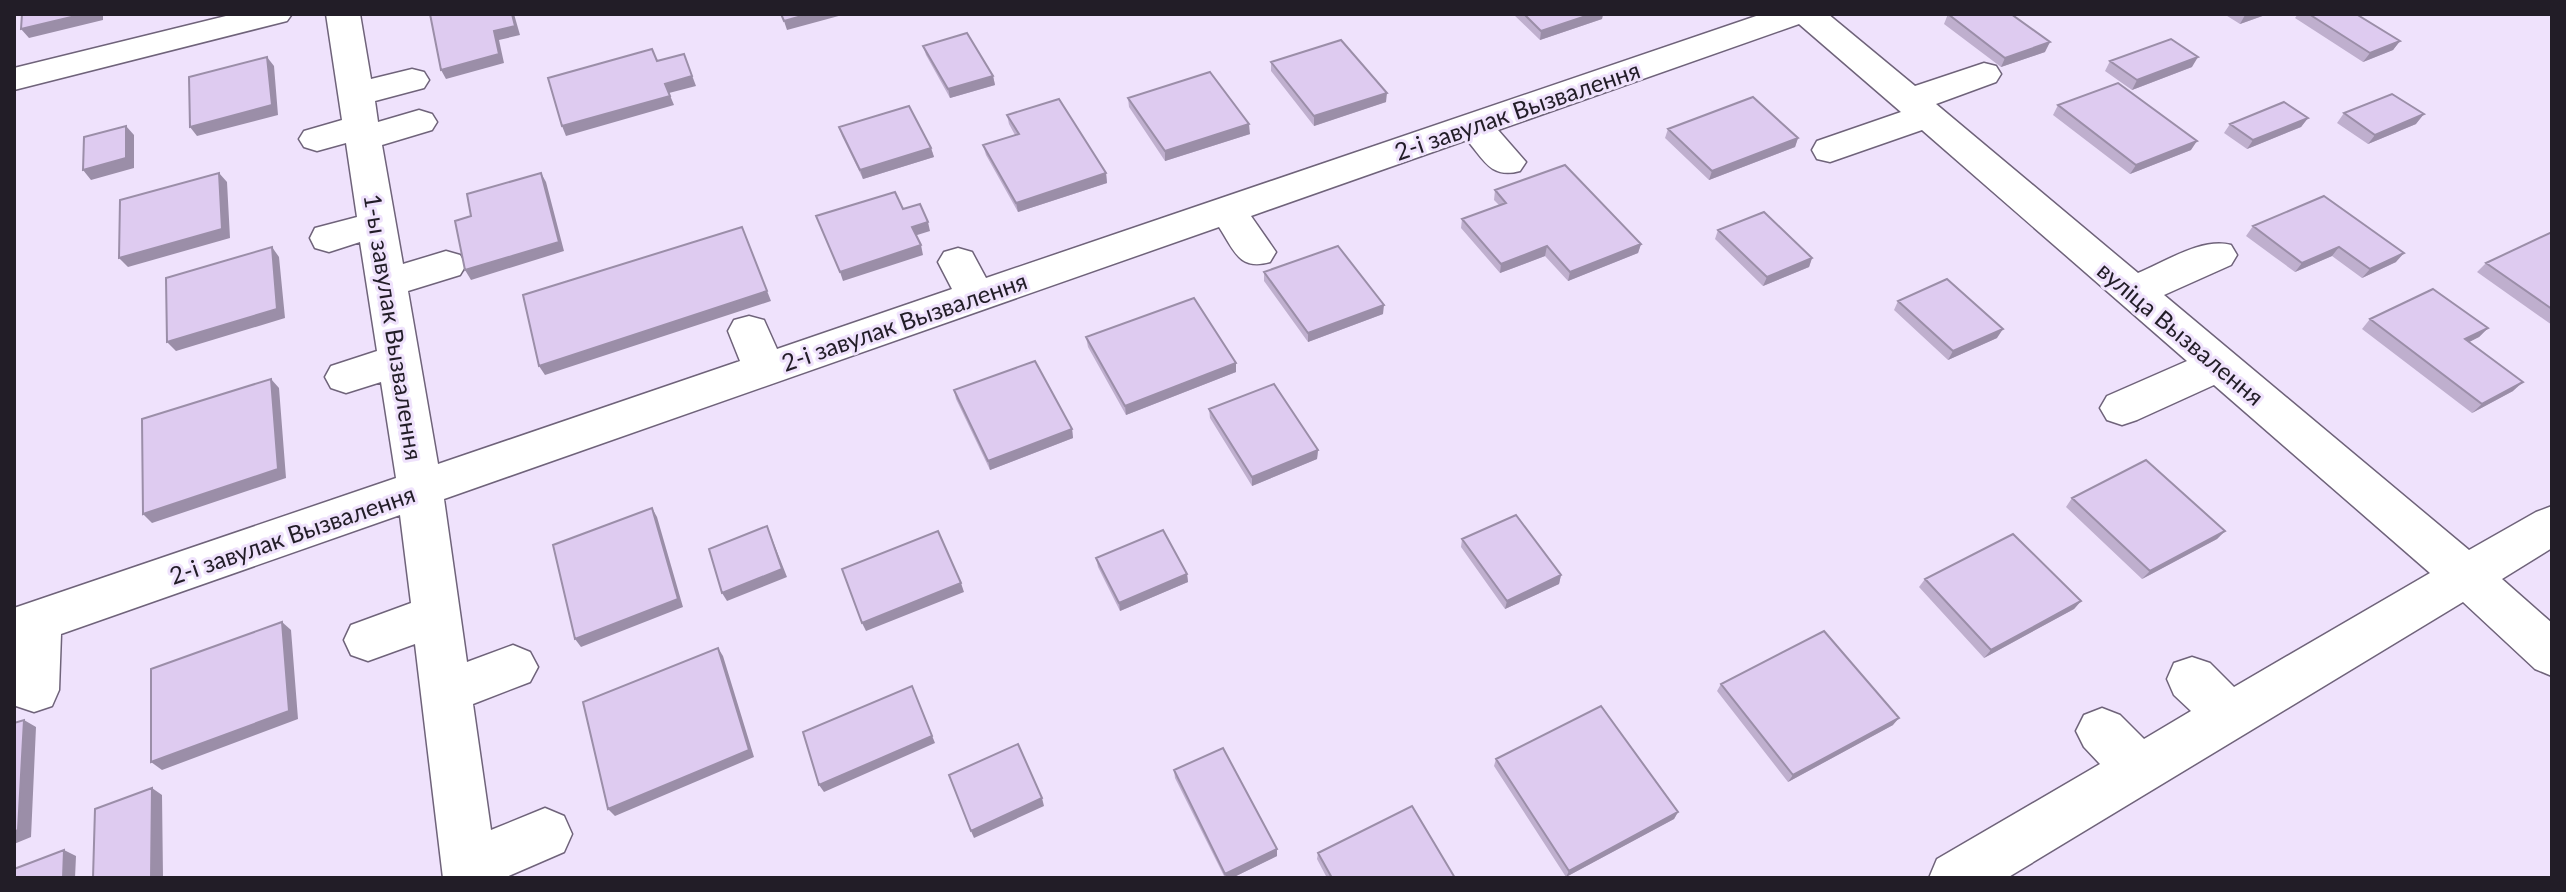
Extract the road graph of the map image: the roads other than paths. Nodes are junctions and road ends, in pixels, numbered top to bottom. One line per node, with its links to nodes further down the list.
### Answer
1 (275, 14): 6 (street)
2 (343, 14): 9 (street, 1-ы завулак Вызвалення)
3 (1795, 14): 11 (street, 2-і завулак Вызвалення)
4 (1808, 14): 8 (street, вуліца Вызвалення)
5 (1984, 74): 8 (street)
6 (14, 79)
7 (412, 80): 9 (street)
8 (1918, 109): 13 (street); 22 (street, вуліца Вызвалення)
9 (361, 120): 10 (street); 12 (street); 16 (street, 1-ы завулак Вызвалення)
10 (419, 122)
11 (1473, 125): 14 (street); 15 (street, 2-і завулак Вызвалення)
12 (317, 139)
13 (1830, 150)
14 (1507, 162)
15 (1209, 203): 18 (street); 26 (street, 2-і завулак Вызвалення)
16 (377, 224): 17 (street); 21 (street, 1-ы завулак Вызвалення)
17 (329, 238)
18 (1256, 252)
19 (2217, 255): 22 (street)
20 (446, 265): 21 (street)
21 (386, 283): 24 (street, 1-ы завулак Вызвалення)
22 (2133, 292): 25 (street, вуліца Вызвалення)
23 (749, 331): 26 (street)
24 (399, 360): 27 (street); 29 (street, 1-ы завулак Вызвалення)
25 (2219, 365): 28 (street); 31 (street, вуліца Вызвалення)
26 (764, 370): 29 (street, 2-і завулак Вызвалення)
27 (346, 377)
28 (2122, 408)
29 (420, 490): 32 (street, 1-ы завулак Вызвалення); 33 (street, 2-і завулак Вызвалення)
30 (2552, 525): 31 (street)
31 (2465, 575): 35 (street, вуліца Вызвалення); 40 (street)
32 (436, 615): 34 (street); 39 (street, 1-ы завулак Вызвалення)
33 (26, 625): 38 (street)
34 (368, 640)
35 (2552, 654)
36 (513, 667): 39 (street)
37 (2192, 679): 40 (street)
38 (34, 690)
39 (446, 692): 44 (street, 1-ы завулак Вызвалення)
40 (2229, 715): 42 (street)
41 (2102, 731): 42 (street)
42 (2139, 769): 45 (street)
43 (545, 834): 44 (street)
44 (469, 872)
45 (1956, 878)

